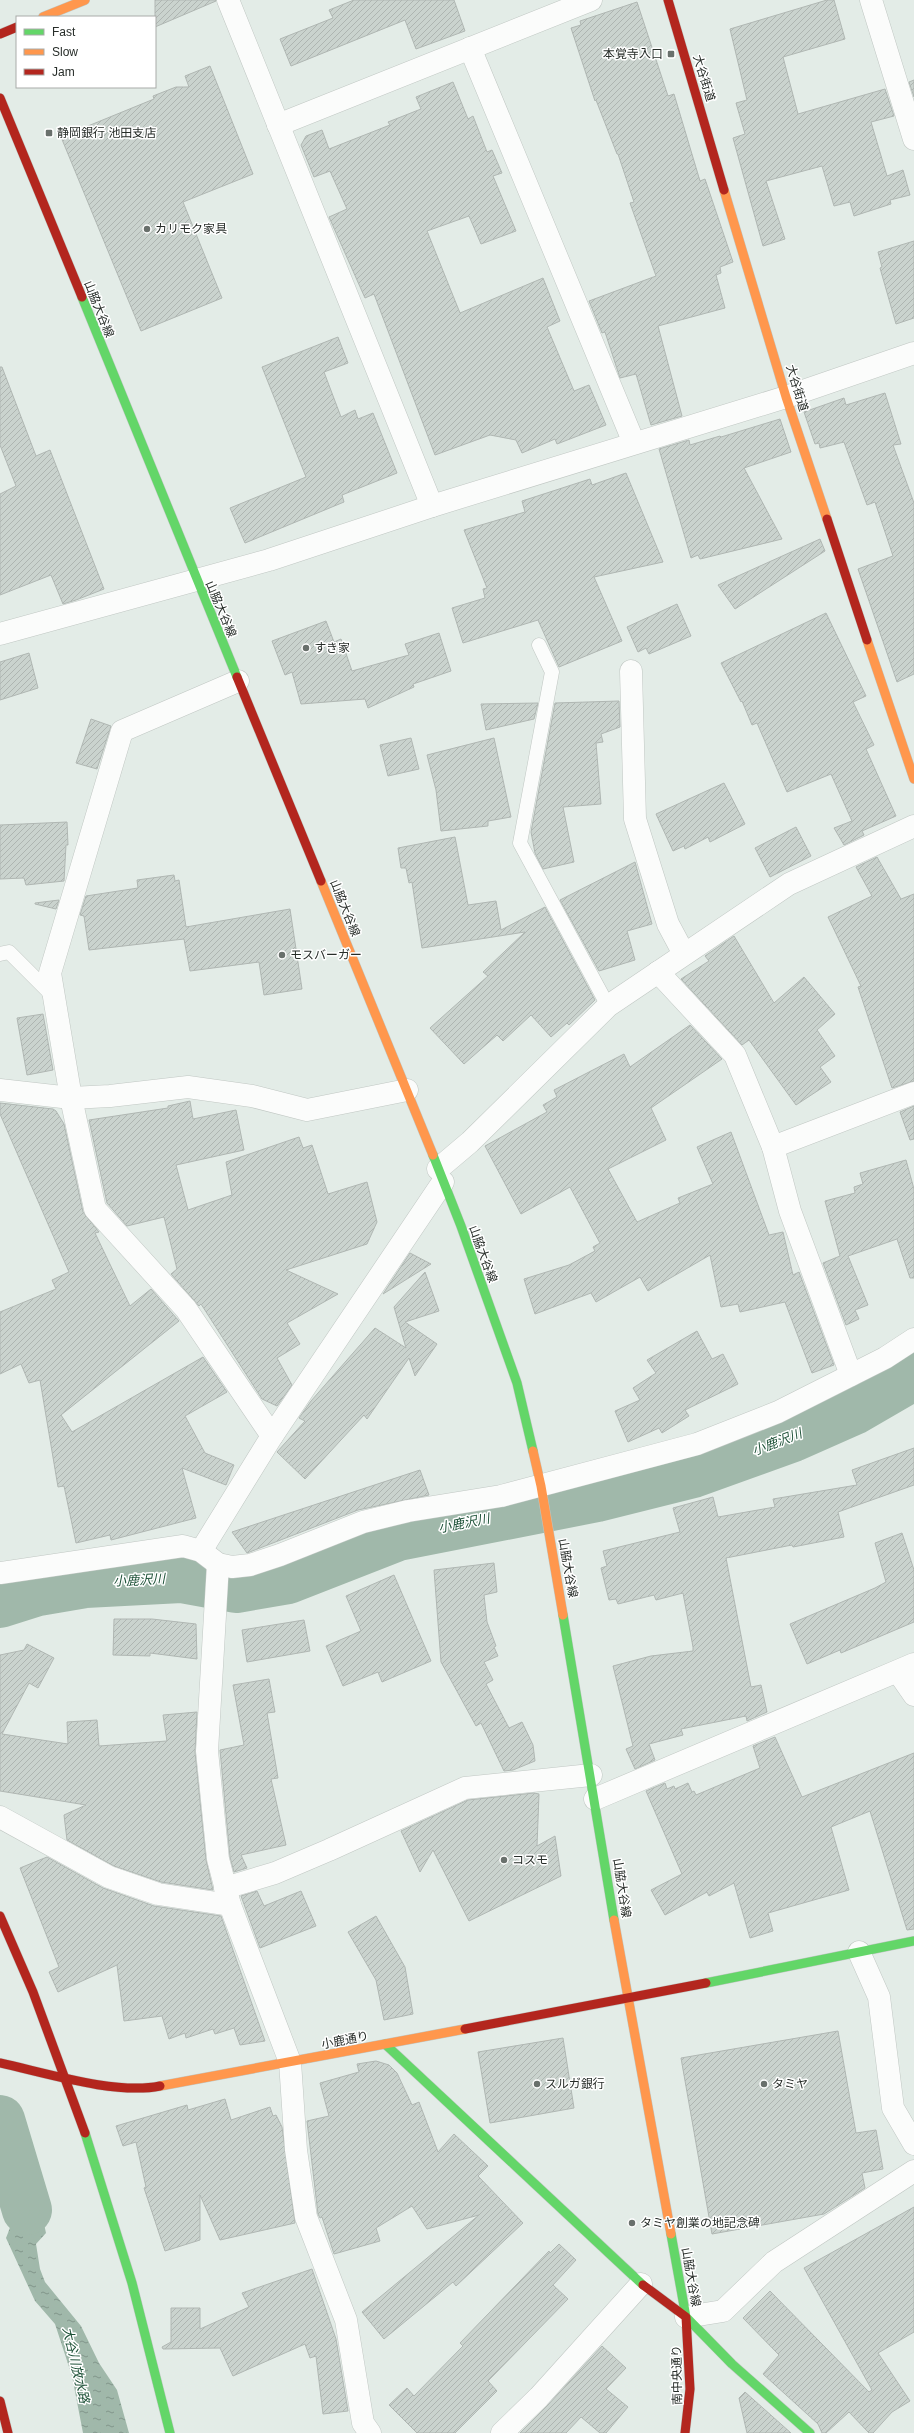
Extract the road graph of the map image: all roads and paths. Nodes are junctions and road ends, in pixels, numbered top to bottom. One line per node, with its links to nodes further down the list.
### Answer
1 (85, 0): 6 (street)
2 (228, 0): 11 (street)
3 (591, 0): 9 (street)
4 (668, 0): 14 (street, 大谷街道)
5 (871, 0): 12 (street)
6 (45, 16)
7 (16, 27): 8 (street)
8 (0, 34)
9 (470, 48): 11 (street); 15 (street)
10 (0, 98): 17 (street, 山脇大谷線)
11 (278, 125): 16 (street)
12 (914, 139)
13 (914, 353): 14 (street)
14 (786, 397): 15 (street); 22 (street, 大谷街道)
15 (634, 443): 16 (street)
16 (432, 506): 17 (street)
17 (196, 580): 18 (street); 21 (street, 山脇大谷線)
18 (0, 634)
19 (539, 645): 28 (lane)
20 (631, 671): 25 (street)
21 (238, 681): 27 (street); 30 (street, 山脇大谷線)
22 (914, 779)
23 (914, 826): 25 (street)
24 (0, 954): 27 (lane)
25 (684, 954): 26 (street)
26 (658, 972): 28 (street); 33 (street)
27 (53, 996): 32 (street)
28 (608, 1006): 34 (street)
29 (0, 1090): 32 (street)
30 (407, 1090): 32 (street); 34 (street, 山脇大谷線)
31 (914, 1093): 33 (street)
32 (71, 1098): 37 (street)
33 (773, 1147): 36 (street)
34 (441, 1175): 37 (street); 38 (street, 山脇大谷線)
35 (914, 1339): 36 (street)
36 (851, 1375): 38 (street)
37 (272, 1436): 39 (street)
38 (542, 1489): 39 (street); 43 (street, 山脇大谷線)
39 (209, 1558): 40 (street); 46 (street)
40 (0, 1573)
41 (906, 1668): 42 (street); 44 (street)
42 (914, 1695)
43 (591, 1775): 44 (street, 山脇大谷線); 46 (street)
44 (595, 1799): 50 (street, 山脇大谷線)
45 (0, 1817): 46 (street)
46 (228, 1896): 52 (street)
47 (0, 1916): 54 (street)
48 (914, 1941): 49 (street, 小鹿通り)
49 (859, 1952): 50 (street, 小鹿通り); 55 (street)
50 (627, 1997): 51 (street, 小鹿通り); 58 (street, 山脇大谷線)
51 (385, 2044): 52 (street, 小鹿通り); 57 (street)
52 (290, 2062): 54 (street, 小鹿通り); 62 (street)
53 (0, 2063): 54 (street, 小鹿通り)
54 (66, 2077): 61 (street)
55 (914, 2144)
56 (914, 2171): 58 (street)
57 (641, 2284): 58 (street); 63 (street)
58 (686, 2317): 64 (street, 南中央通り); 65 (street, 山脇大谷線)
59 (0, 2402): 60 (street)
60 (6, 2432)
61 (170, 2433)
62 (370, 2433)
63 (502, 2433)
64 (685, 2433)
65 (810, 2433)

